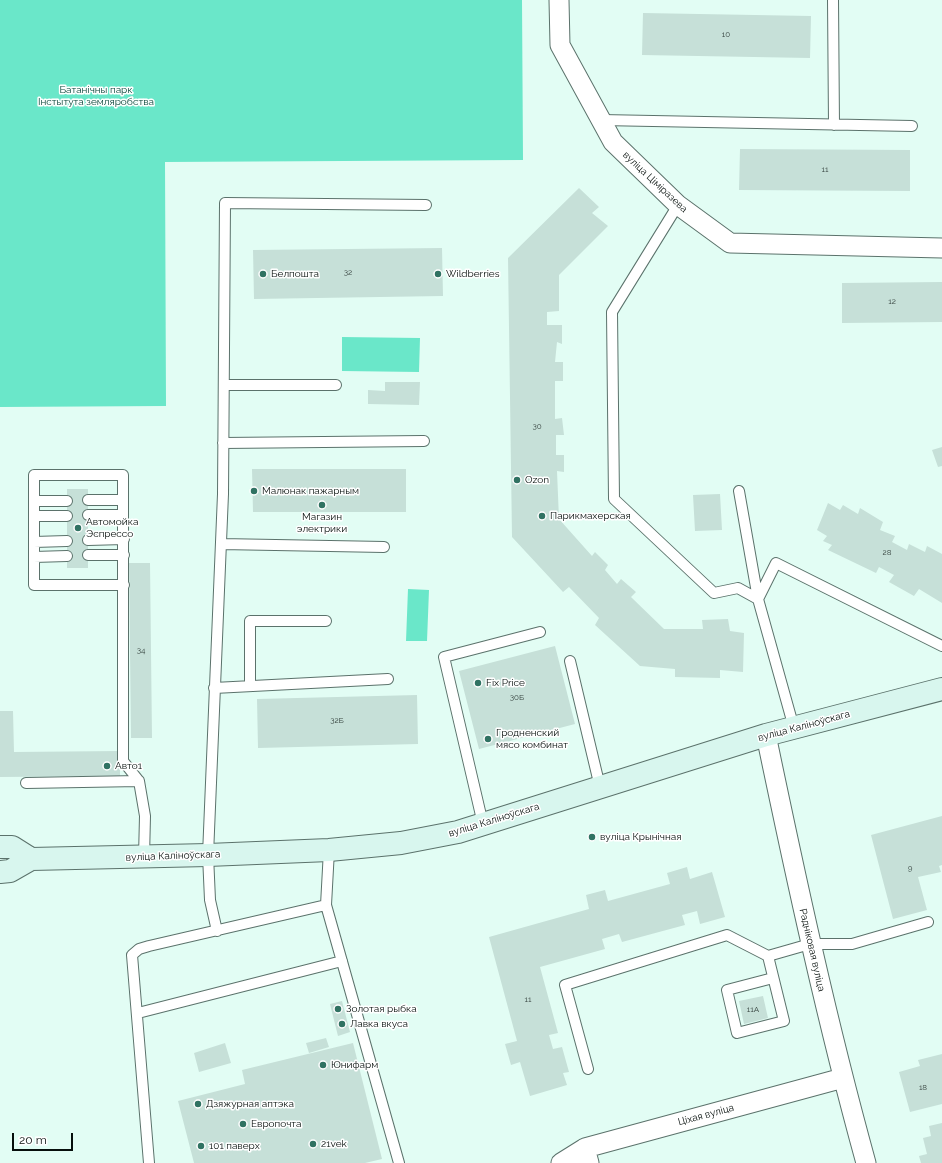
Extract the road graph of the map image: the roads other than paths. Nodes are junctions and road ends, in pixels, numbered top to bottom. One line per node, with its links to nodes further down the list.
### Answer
1 (559, 0): 3 (street, вуліца Ціміразева)
2 (833, 0): 4 (lane)
3 (601, 120): 4 (lane); 7 (street, вуліца Ціміразева)
4 (834, 125): 5 (lane)
5 (912, 126)
6 (426, 205): 9 (lane)
7 (678, 205): 8 (street, вуліца Ціміразева); 33 (lane)
8 (942, 248)
9 (224, 385): 10 (lane); 12 (lane)
10 (336, 385)
11 (424, 441): 12 (lane)
12 (223, 444): 26 (lane)
13 (739, 491): 33 (lane)
14 (88, 500): 15 (lane)
15 (124, 500): 17 (lane); 19 (lane)
16 (67, 501): 17 (lane)
17 (34, 502): 20 (lane)
18 (88, 515): 19 (lane)
19 (123, 515): 22 (lane)
20 (34, 516): 21 (lane); 25 (lane)
21 (67, 516)
22 (124, 539): 23 (lane); 29 (lane)
23 (88, 540)
24 (67, 541): 25 (lane)
25 (34, 542): 31 (lane)
26 (221, 544): 27 (lane); 40 (lane)
27 (384, 547)
28 (88, 555): 29 (lane)
29 (124, 555): 32 (lane)
30 (67, 556): 31 (lane)
31 (34, 557): 32 (lane)
32 (124, 585): 44 (lane)
33 (758, 599): 36 (lane); 42 (lane)
34 (326, 621): 39 (lane)
35 (540, 632): 47 (lane)
36 (942, 646)
37 (570, 661): 46 (lane)
38 (388, 679): 39 (lane)
39 (250, 686): 40 (lane)
40 (214, 688): 50 (lane)
41 (942, 688): 42 (street, вуліца Каліноўскага)
42 (794, 728): 43 (street, вуліца Каліноўскага)
43 (766, 736): 46 (street, вуліца Каліноўскага); 57 (street, Радніковая вуліца)
44 (139, 781): 45 (lane); 51 (lane)
45 (26, 783)
46 (600, 787): 47 (street, вуліца Каліноўскага)
47 (483, 824): 49 (street, вуліца Каліноўскага)
48 (0, 847): 52 (street)
49 (329, 850): 50 (street, вуліца Каліноўскага); 54 (lane)
50 (208, 855): 51 (street, вуліца Каліноўскага); 56 (lane)
51 (144, 857): 52 (street, вуліца Каліноўскага)
52 (30, 859): 53 (street, вуліца Каліноўскага)
53 (0, 872)
54 (326, 906): 56 (lane); 59 (lane)
55 (928, 922): 57 (lane)
56 (217, 931): 61 (lane)
57 (810, 944): 58 (lane); 63 (street, Радніковая вуліца)
58 (768, 956): 60 (lane); 62 (lane)
59 (342, 961): 61 (lane); 66 (lane)
60 (773, 978): 60 (lane)
61 (138, 1013): 65 (lane)
62 (588, 1068)
63 (843, 1078): 64 (street, Ціхая вуліца); 68 (street, Радніковая вуліца)
64 (587, 1155): 67 (street, Ціхая вуліца)
65 (149, 1163)
66 (399, 1163)
67 (561, 1163)
68 (866, 1163)

